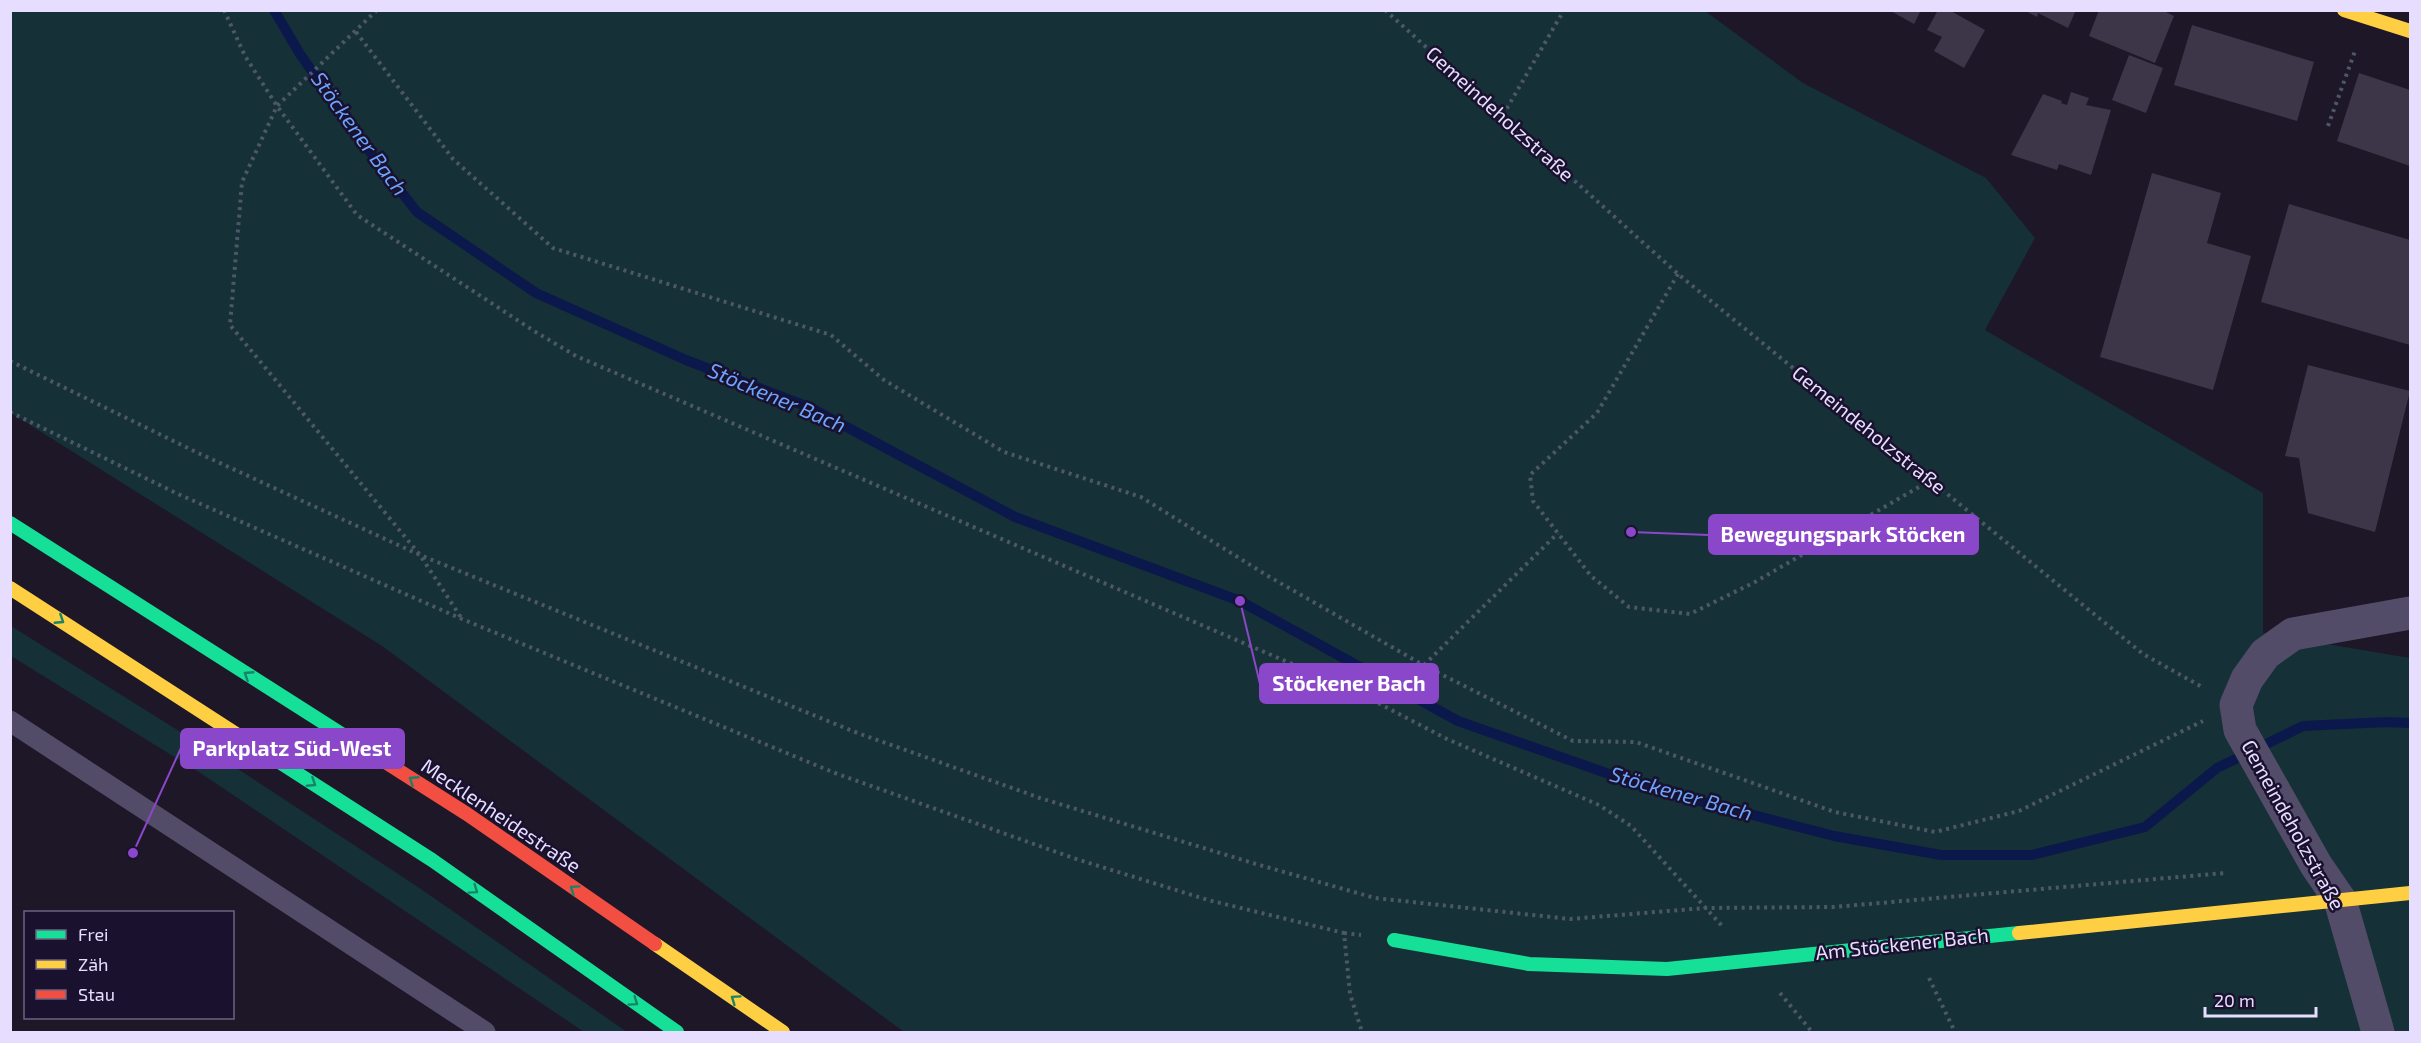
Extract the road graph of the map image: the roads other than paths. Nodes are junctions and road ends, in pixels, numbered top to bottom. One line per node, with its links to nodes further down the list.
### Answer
1 (2344, 10): 2 (main road)
2 (2410, 31)
3 (10, 523): 12 (main road, Mecklenheidestraße, one-way to 3)
4 (10, 588): 11 (main road, one-way to 11)
5 (2410, 614): 8 (street, Gemeindeholzstraße)
6 (10, 721): 10 (lane)
7 (2410, 893): 8 (main road, Am Stöckener Bach)
8 (2340, 900): 9 (main road, Am Stöckener Bach); 13 (street, Gemeindeholzstraße)
9 (1394, 940)
10 (485, 1032)
11 (677, 1032)
12 (783, 1032)
13 (2378, 1032)

